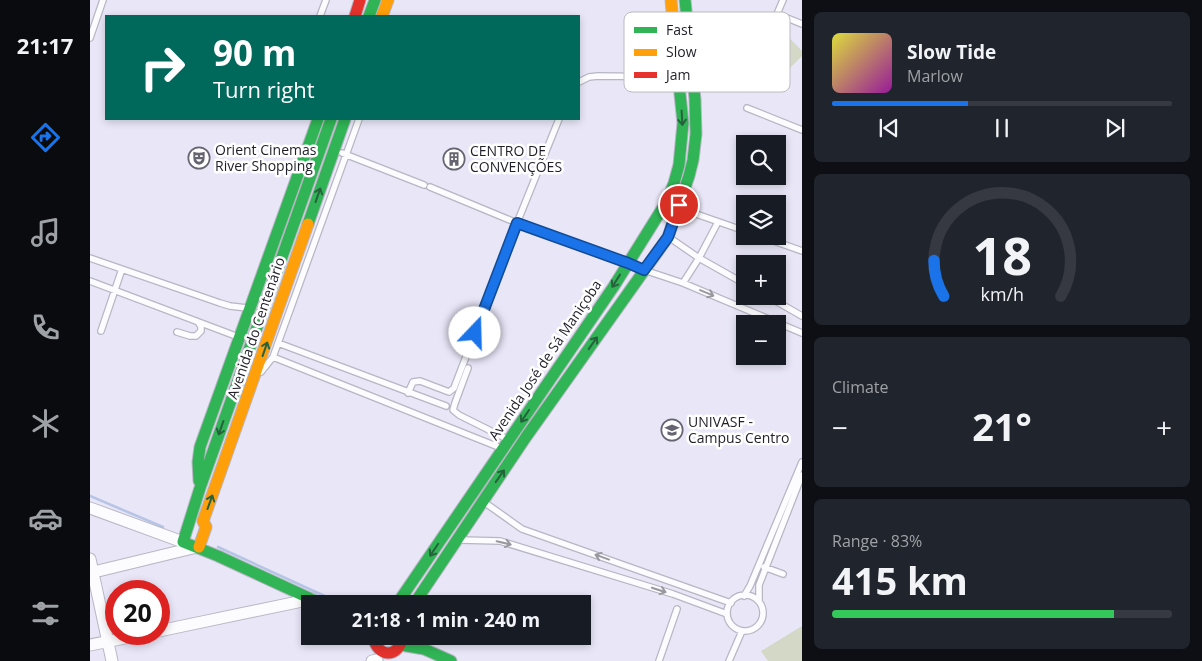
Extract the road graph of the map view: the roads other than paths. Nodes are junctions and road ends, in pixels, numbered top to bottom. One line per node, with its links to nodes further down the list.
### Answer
1 (103, 0): 14 (lane)
2 (326, 0): 8 (lane)
3 (360, 0): 9 (main road)
4 (374, 0): 10 (main road)
5 (388, 0): 11 (main road)
6 (783, 0): 7 (lane)
7 (778, 12)
8 (320, 15)
9 (355, 15)
10 (369, 15)
11 (382, 15)
12 (790, 19): 13 (lane)
13 (802, 24)
14 (90, 38)
15 (624, 76): 16 (lane)
16 (580, 81)
17 (680, 92): 33 (main road, Avenida José de Sá Maniçoba, one-way to 33)
18 (694, 92): 35 (main road, Avenida José de Sá Maniçoba)
19 (746, 108): 25 (lane)
20 (318, 120): 30 (main road)
21 (331, 120): 28 (main road)
22 (345, 120): 26 (main road, Avenida do Centenário)
23 (359, 120): 27 (lane)
24 (559, 120): 32 (lane)
25 (802, 130)
26 (334, 150): 27 (lane); 58 (main road, Avenida do Centenário, one-way to 26)
27 (346, 154): 32 (lane); 55 (lane)
28 (298, 211): 30 (main road); 64 (main road, one-way to 64)
29 (696, 214): 31 (lane)
30 (282, 217): 48 (main road)
31 (718, 222): 34 (lane); 39 (lane)
32 (517, 223): 40 (lane); 59 (lane)
33 (650, 228): 35 (main road); 40 (main road, Avenida José de Sá Maniçoba)
34 (736, 228)
35 (668, 237): 39 (lane); 42 (main road, Avenida José de Sá Maniçoba)
36 (785, 245): 37 (lane)
37 (802, 251)
38 (90, 258): 41 (lane)
39 (699, 258): 43 (lane); 45 (lane)
40 (628, 263): 42 (main road); 61 (main road, Avenida José de Sá Maniçoba, one-way to 61)
41 (122, 269): 46 (lane); 48 (lane)
42 (644, 270): 45 (lane); 65 (main road, Avenida José de Sá Maniçoba, one-way to 42)
43 (736, 279)
44 (90, 281): 46 (lane)
45 (683, 283): 53 (lane, one-way to 53)
46 (115, 290): 50 (lane); 51 (lane)
47 (783, 305): 49 (lane)
48 (250, 308): 54 (main road)
49 (802, 316)
50 (196, 320): 52 (lane); 54 (lane)
51 (102, 331)
52 (178, 332)
53 (802, 332)
54 (238, 340): 64 (main road)
55 (278, 343): 56 (lane); 59 (lane)
56 (274, 357): 58 (lane); 61 (lane)
57 (468, 368): 61 (lane)
58 (253, 381): 68 (main road, Avenida do Centenário, one-way to 58)
59 (408, 393): 60 (lane)
60 (446, 406)
61 (506, 444): 79 (main road, Avenida José de Sá Maniçoba, one-way to 79)
62 (802, 462): 74 (lane)
63 (802, 475): 75 (lane)
64 (200, 488): 67 (main road)
65 (482, 501): 69 (main road, Avenida José de Sá Maniçoba); 83 (lane, one-way to 65)
66 (90, 508): 70 (street)
67 (190, 517): 68 (main road); 70 (main road)
68 (205, 524): 71 (main road, Avenida do Centenário); 72 (main road)
69 (455, 540): 80 (main road, Avenida José de Sá Maniçoba); 86 (lane, one-way to 86)
70 (183, 542): 71 (main road)
71 (199, 547): 72 (main road); 76 (street)
72 (218, 556): 78 (main road)
73 (90, 559): 76 (street)
74 (759, 565): 75 (lane); 81 (lane)
75 (766, 567): 77 (lane); 82 (lane)
76 (91, 573): 89 (street)
77 (783, 574)
78 (304, 595)
79 (403, 595)
80 (420, 595)
81 (744, 596): 82 (lane); 83 (lane)
82 (759, 601): 88 (lane)
83 (731, 603): 86 (lane)
84 (301, 604): 87 (street)
85 (677, 609): 99 (lane)
86 (727, 614): 88 (lane)
87 (170, 629)
88 (742, 631): 100 (lane)
89 (105, 633)
90 (105, 642): 91 (street)
91 (90, 645)
92 (108, 645): 97 (street)
93 (374, 645): 96 (main road)
94 (400, 645): 96 (main road)
95 (413, 645): 98 (main road)
96 (376, 658)
97 (112, 661)
98 (451, 661)
99 (659, 661)
100 (729, 661)

